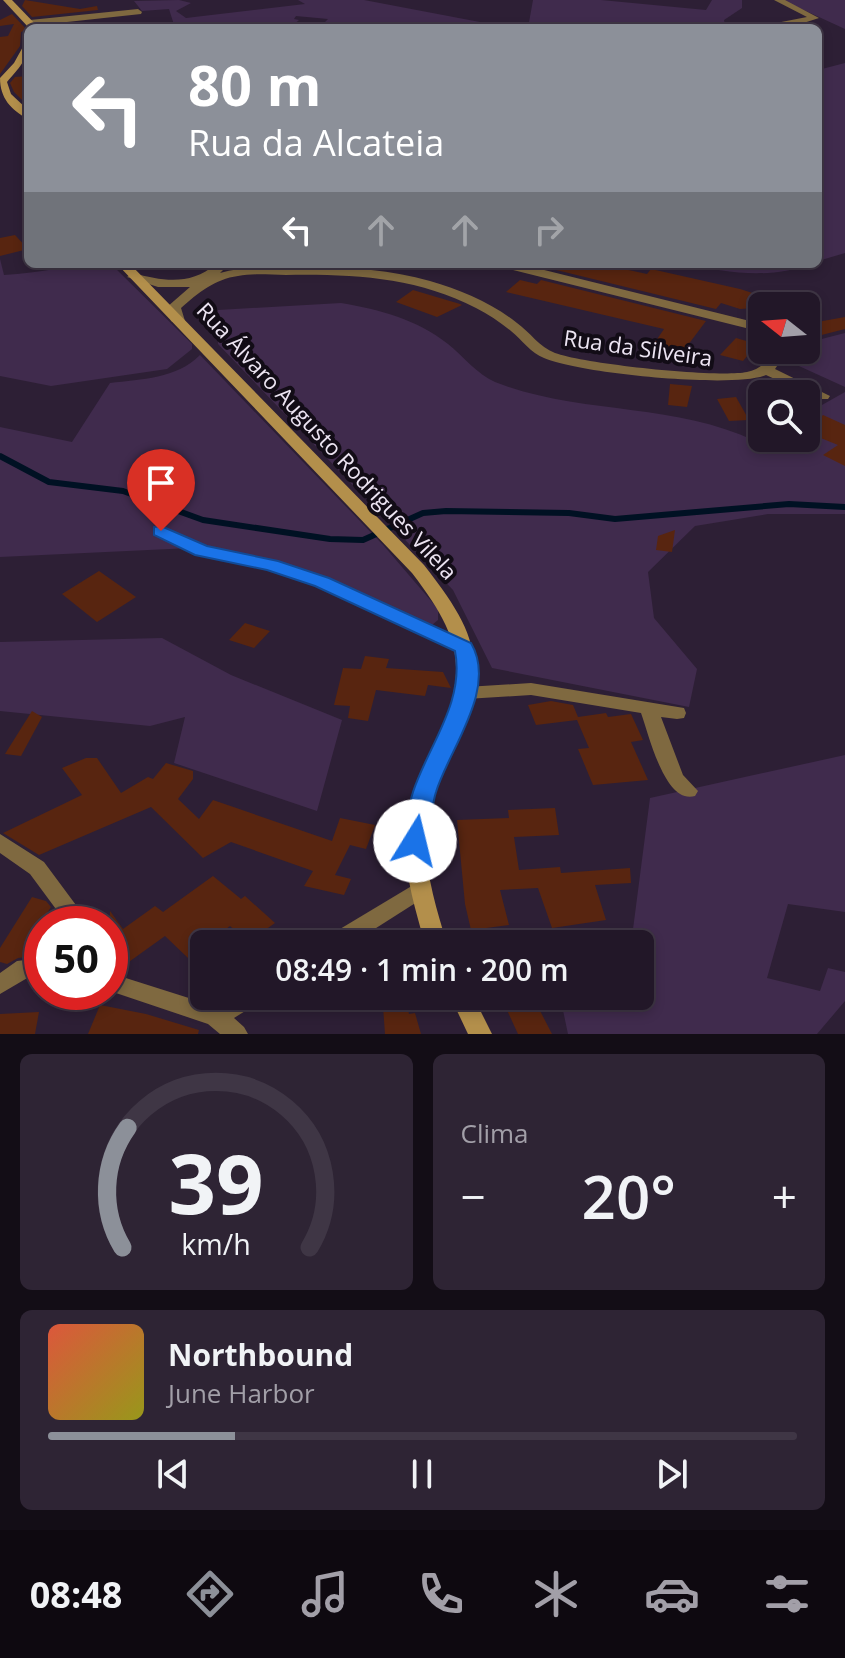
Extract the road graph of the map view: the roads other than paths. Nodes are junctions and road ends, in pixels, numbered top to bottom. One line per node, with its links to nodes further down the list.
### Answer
1 (7, 0): 4 (main road)
2 (778, 0): 6 (street)
3 (138, 12): 5 (street)
4 (31, 24)
5 (40, 24)
6 (792, 24)
7 (24, 53): 8 (main road)
8 (1, 82): 9 (main road)
9 (24, 112)
10 (126, 268): 18 (main road, Rua Álvaro Augusto Rodrigues Vilela)
11 (217, 268): 19 (street)
12 (224, 268): 17 (street)
13 (246, 268): 17 (street, Rua da Silveira)
14 (289, 268): 16 (street, Rua da Silveira)
15 (521, 268): 23 (street, Rua da Silveira)
16 (303, 270): 17 (street, Rua da Silveira); 25 (street, Rua da Silveira)
17 (239, 272): 20 (street, Rua da Silveira)
18 (133, 277): 19 (street); 21 (main road, Rua Álvaro Augusto Rodrigues Vilela)
19 (170, 286): 21 (street)
20 (187, 293): 21 (street, Rua da Silveira); 22 (street)
21 (155, 298): 22 (main road, Rua Álvaro Augusto Rodrigues Vilela)
22 (178, 321): 28 (main road, Rua Álvaro Augusto Rodrigues Vilela)
23 (748, 325)
24 (771, 364): 25 (street)
25 (764, 369): 26 (street)
26 (823, 396)
27 (161, 531): 28 (street)
28 (464, 648): 29 (main road, Rua Álvaro Augusto Rodrigues Vilela)
29 (466, 693): 30 (street); 34 (main road, Rua Álvaro Augusto Rodrigues Vilela)
30 (648, 708): 31 (street); 32 (street)
31 (677, 713)
32 (688, 791)
33 (0, 842): 35 (street)
34 (420, 889): 36 (street); 37 (main road, Rua Álvaro Augusto Rodrigues Vilela)
35 (66, 906)
36 (355, 930)
37 (432, 930)
38 (24, 969): 39 (street)
39 (0, 985)
40 (128, 988): 43 (street)
41 (227, 1010): 43 (street)
42 (468, 1010): 45 (main road)
43 (216, 1017): 44 (street)
44 (236, 1034)
45 (480, 1034)

